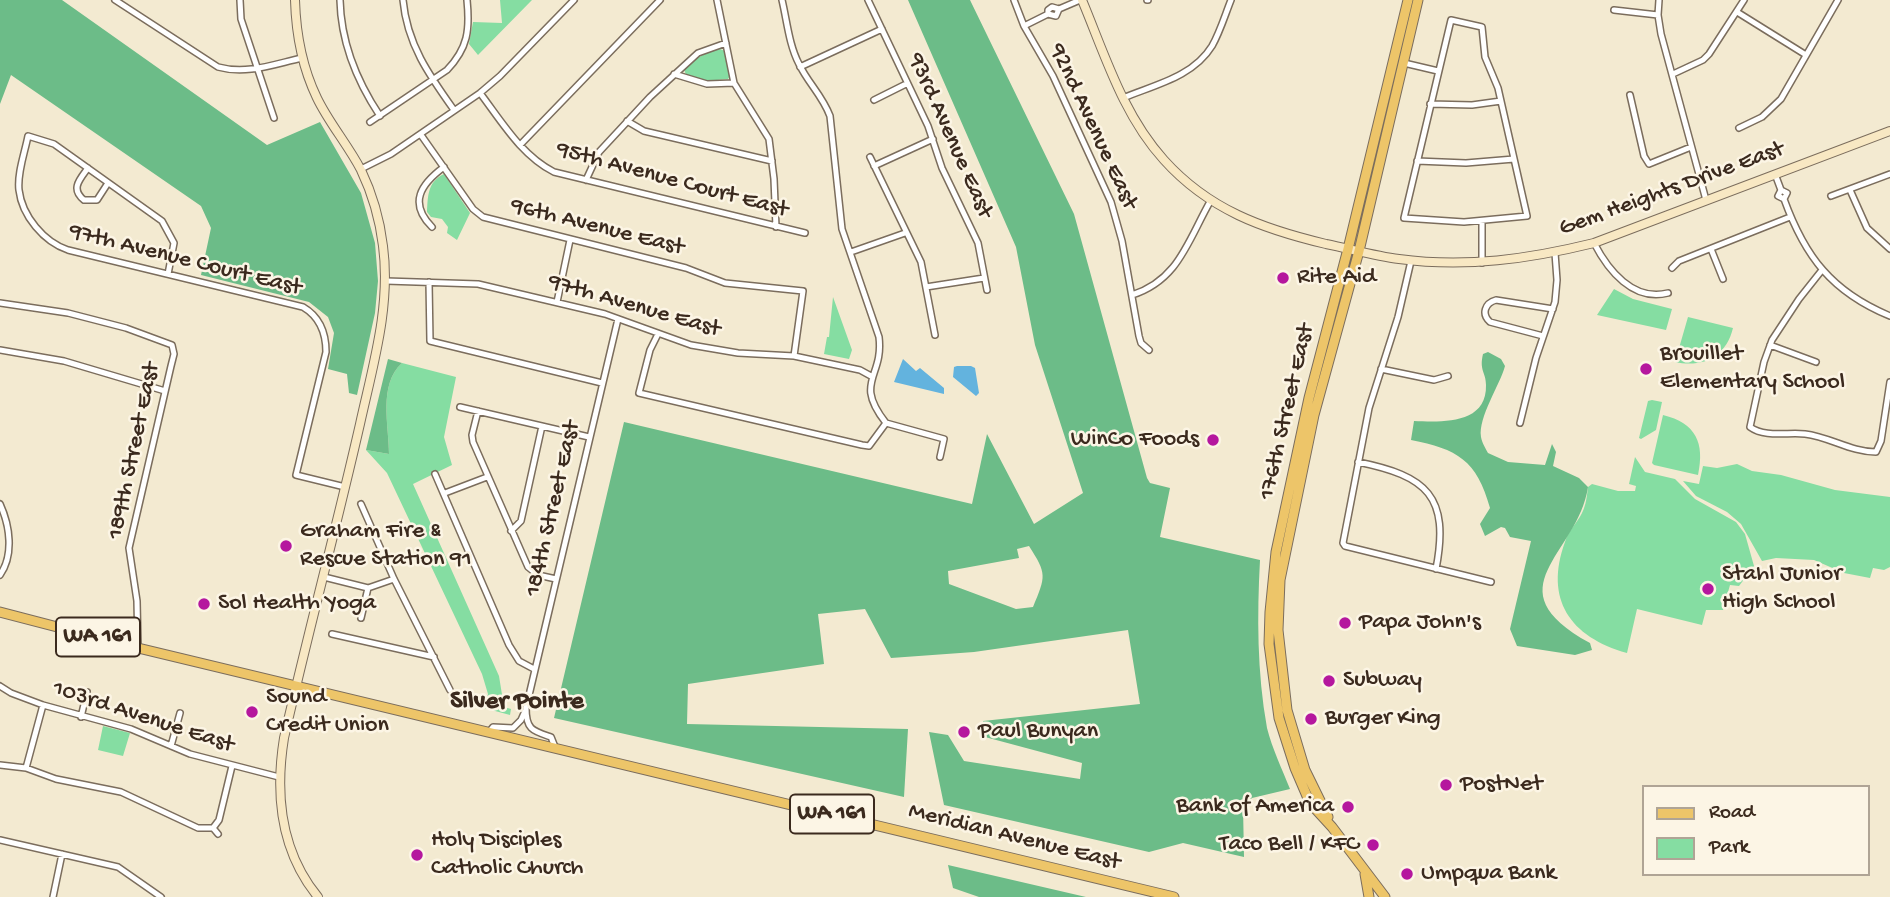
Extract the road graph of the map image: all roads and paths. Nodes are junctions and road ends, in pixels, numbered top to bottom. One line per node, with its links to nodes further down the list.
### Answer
1 (115, 0): 20 (street)
2 (128, 0): 20 (street)
3 (240, 0): 31 (street)
4 (295, 0): 28 (street)
5 (340, 0): 45 (street)
6 (403, 0): 35 (street)
7 (467, 0): 35 (street)
8 (574, 0): 38 (street)
9 (660, 0): 53 (street)
10 (717, 0): 26 (street)
11 (782, 0): 30 (street)
12 (868, 0): 25 (street, 93rd Avenue East)
13 (1014, 0): 24 (street, 92nd Avenue East)
14 (1081, 0): 24 (street); 40 (street, Gem Heights Drive East)
15 (1231, 0): 40 (street)
16 (1413, 0): 29 (main road, 176th Street East); 81 (main road, 176th Street East)
17 (1659, 0): 23 (street)
18 (1744, 0): 22 (street)
19 (1838, 0): 27 (street)
20 (124, 7): 31 (street)
21 (1614, 10): 23 (street)
22 (1737, 12): 27 (street); 34 (street)
23 (1658, 15): 34 (street)
24 (1024, 26): 96 (street, 92nd Avenue East)
25 (882, 29): 30 (street); 37 (street, 93rd Avenue East)
26 (726, 43): 33 (street); 36 (street)
27 (1806, 55): 49 (street)
28 (302, 58): 31 (street); 62 (street)
29 (1404, 63): 32 (street); 81 (main road, 176th Street East)
30 (800, 67): 82 (street)
31 (257, 69): 46 (street)
32 (1438, 71): 42 (street); 43 (street)
33 (674, 74): 36 (street); 47 (street)
34 (1673, 74): 54 (street)
35 (432, 80): 44 (street); 45 (street)
36 (734, 83): 57 (street)
37 (906, 84): 41 (street); 52 (street, 93rd Avenue East)
38 (480, 93): 44 (street); 53 (street, 95th Avenue Court East)
39 (1630, 95): 54 (street)
40 (1123, 98): 69 (street, Gem Heights Drive East)
41 (874, 100)
42 (1501, 101): 43 (street); 56 (street)
43 (1430, 104): 58 (street)
44 (454, 110): 51 (street)
45 (380, 116): 48 (street)
46 (274, 118)
47 (627, 121): 57 (street); 65 (street)
48 (370, 122)
49 (1739, 128)
50 (1890, 131): 63 (street, Gem Heights Drive East)
51 (421, 135): 60 (street, 96th Avenue East); 62 (street)
52 (933, 139): 59 (street); 89 (street, 93rd Avenue East)
53 (520, 145): 65 (street, 95th Avenue Court East)
54 (1691, 147): 70 (street)
55 (870, 157): 59 (street)
56 (1514, 159): 58 (street); 72 (street)
57 (772, 161): 74 (street)
58 (1417, 161): 72 (street)
59 (874, 166): 76 (street)
60 (444, 167): 73 (street); 77 (street, 96th Avenue East)
61 (88, 168): 66 (street); 66 (street); 88 (street, 97th Avenue Court East)
62 (361, 169): 91 (street)
63 (1775, 174): 70 (street, Gem Heights Drive East); 71 (street)
64 (1890, 174): 67 (street)
65 (586, 180): 74 (street, 95th Avenue Court East)
66 (108, 183): 88 (street)
67 (1850, 190): 68 (street); 80 (street)
68 (1831, 196)
69 (1211, 200): 81 (street, Gem Heights Drive East); 96 (street)
70 (1706, 200): 78 (street, Gem Heights Drive East)
71 (1790, 217): 79 (street); 87 (street)
72 (1482, 221): 85 (street)
73 (432, 227)
74 (776, 227): 75 (street, 95th Avenue Court East)
75 (805, 233)
76 (905, 233): 82 (street); 93 (street)
77 (570, 240): 97 (street); 108 (street, 96th Avenue East)
78 (1594, 243): 83 (street, Gem Heights Drive East); 95 (street)
79 (1711, 249): 86 (street); 90 (street)
80 (1890, 249)
81 (1353, 250): 84 (street, Gem Heights Drive East); 158 (main road, 176th Street East); 163 (main road, 176th Street East)
82 (851, 252): 111 (street)
83 (1555, 253): 85 (street, Gem Heights Drive East); 99 (street)
84 (1411, 261): 85 (street, Gem Heights Drive East); 110 (street)
85 (1482, 263)
86 (1672, 268)
87 (1822, 270): 100 (street); 105 (street)
88 (168, 274): 127 (street, 97th Avenue Court East)
89 (984, 278): 93 (street); 94 (street, 93rd Avenue East)
90 (1723, 279)
91 (386, 281): 92 (street, 97th Avenue East); 127 (street)
92 (429, 282): 97 (street, 97th Avenue East); 114 (street)
93 (926, 287): 103 (street)
94 (987, 290)
95 (1668, 293)
96 (1132, 295): 107 (street, 92nd Avenue East)
97 (557, 302): 101 (street, 97th Avenue East)
98 (0, 303): 115 (street, 189th Street East)
99 (1553, 309): 104 (street); 104 (street)
100 (1890, 316)
101 (618, 319): 102 (street, 97th Avenue East); 114 (street, 184th Street East)
102 (658, 334): 108 (street, 97th Avenue East); 119 (street)
103 (935, 335)
104 (1543, 336): 120 (street)
105 (1770, 345): 109 (street); 116 (street)
106 (0, 350): 115 (street)
107 (1149, 351)
108 (794, 356): 111 (street, 97th Avenue East)
109 (1816, 362)
110 (1381, 369): 112 (street); 124 (street)
111 (871, 376): 119 (street)
112 (1448, 376)
113 (1890, 382): 116 (street)
114 (602, 383): 122 (street, 184th Street East)
115 (164, 391): 144 (street, 189th Street East)
116 (1889, 392)
117 (460, 407): 118 (street)
118 (478, 411): 121 (street); 126 (street)
119 (886, 423): 123 (street)
120 (1520, 423)
121 (542, 426): 122 (street); 131 (street)
122 (589, 437): 138 (street, 184th Street East)
123 (940, 457)
124 (1358, 462): 134 (street); 134 (street)
125 (435, 474): 128 (street)
126 (487, 477): 128 (street); 131 (street)
127 (345, 487): 136 (street)
128 (445, 493): 146 (street)
129 (0, 504): 133 (street)
130 (361, 504): 137 (street)
131 (511, 531): 138 (street)
132 (0, 534): 133 (street)
133 (8, 535): 135 (street)
134 (1436, 569): 139 (street)
135 (0, 575)
136 (324, 578): 140 (street); 147 (street)
137 (394, 579): 140 (street); 145 (street)
138 (556, 579): 146 (street, 184th Street East)
139 (1491, 582)
140 (368, 588): 142 (street)
141 (0, 612): 144 (main road, WA 161)
142 (361, 618)
143 (332, 634): 145 (street)
144 (138, 648): 147 (main road, WA 161)
145 (434, 657): 149 (street)
146 (534, 669): 152 (street, 184th Street East)
147 (297, 685): 155 (main road, WA 161); 162 (street)
148 (0, 686): 151 (street, 103rd Avenue East)
149 (450, 690)
150 (87, 692): 154 (street)
151 (43, 705): 154 (street, 103rd Avenue East); 161 (street)
152 (526, 708): 155 (street); 157 (street)
153 (180, 713): 156 (street)
154 (81, 717): 156 (street, 103rd Avenue East)
155 (489, 732): 157 (main road, Meridian Avenue East / WA 161)
156 (172, 746): 160 (street, 103rd Avenue East)
157 (555, 747): 173 (main road, Meridian Avenue East / WA 161)
158 (1289, 751): 163 (main road); 164 (main road, 176th Street East)
159 (0, 765): 161 (street)
160 (232, 766): 162 (street, 103rd Avenue East); 165 (street)
161 (26, 768): 165 (street)
162 (279, 776): 172 (street)
163 (1316, 796): 164 (main road, 176th Street East)
164 (1332, 827): 169 (main road, 176th Street East)
165 (213, 828): 166 (street)
166 (218, 834)
167 (0, 840): 168 (street)
168 (62, 854): 170 (street); 171 (street)
169 (1365, 873): 174 (main road); 175 (main road, 176th Street East)
170 (53, 897)
171 (161, 897)
172 (318, 897)
173 (1174, 897)
174 (1369, 897)
175 (1385, 897)

